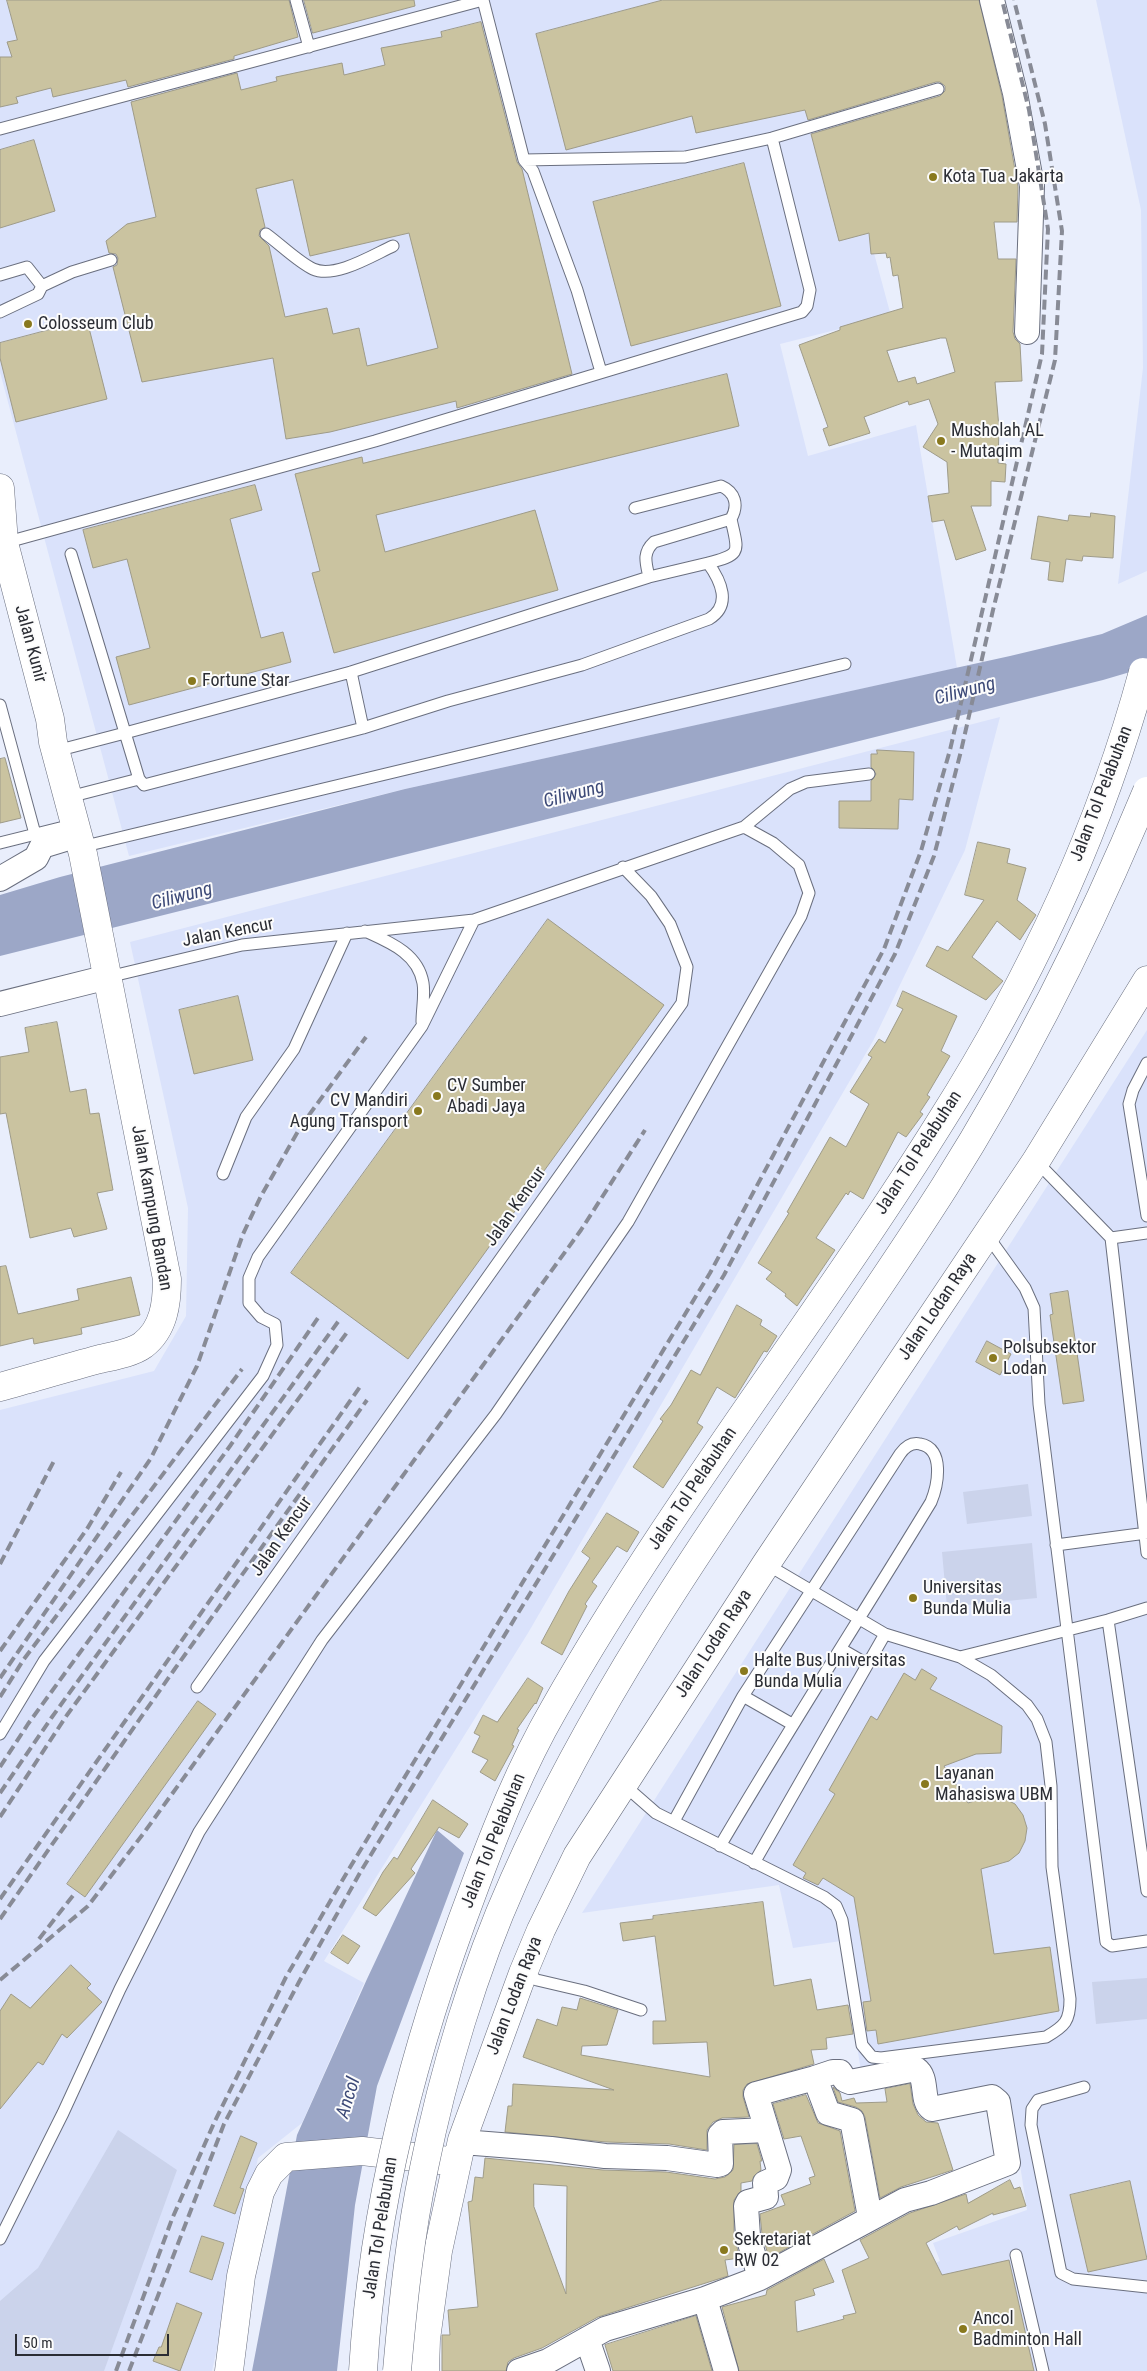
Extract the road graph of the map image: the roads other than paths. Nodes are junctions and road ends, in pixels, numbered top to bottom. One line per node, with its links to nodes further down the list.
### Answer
1 (296, 0): 4 (lane)
2 (483, 0): 4 (lane); 8 (lane)
3 (992, 0): 15 (street)
4 (309, 46): 6 (lane)
5 (938, 89): 7 (lane)
6 (0, 129)
7 (772, 138): 8 (lane); 16 (lane)
8 (524, 160): 16 (lane)
9 (266, 234): 10 (lane)
10 (393, 246)
11 (111, 260): 13 (lane)
12 (0, 275): 13 (lane)
13 (42, 286): 14 (lane)
14 (0, 312)
15 (1027, 332)
16 (601, 372): 20 (lane)
17 (0, 488): 20 (main road, Jalan Kunir)
18 (635, 508): 19 (lane)
19 (731, 518): 22 (lane); 23 (lane)
20 (2, 554): 30 (main road, Jalan Kunir)
21 (71, 554): 29 (lane)
22 (708, 563): 23 (lane); 28 (lane)
23 (649, 577): 26 (lane)
24 (1147, 657): 94 (main road, Jalan Tol Pelabuhan, bridge)
25 (845, 664): 37 (lane)
26 (351, 672): 28 (lane); 29 (lane)
27 (0, 705): 36 (lane)
28 (362, 728): 32 (lane)
29 (126, 733): 30 (lane); 32 (lane)
30 (54, 746): 34 (main road, Jalan Kunir)
31 (869, 774): 35 (lane)
32 (139, 779): 34 (lane)
33 (1147, 791): 95 (main road, Jalan Tol Pelabuhan, bridge)
34 (69, 796): 37 (main road, Jalan Kunir)
35 (744, 827): 39 (lane); 87 (lane)
36 (39, 840): 37 (street); 38 (lane); 40 (street)
37 (80, 840): 44 (main road, Jalan Kunir)
38 (0, 843)
39 (623, 867): 41 (lane, Jalan Kencur); 70 (lane, Jalan Kencur)
40 (0, 879)
41 (474, 920): 42 (lane, Jalan Kencur); 48 (lane)
42 (364, 931): 43 (lane, Jalan Kencur); 48 (lane)
43 (347, 933): 45 (lane, Jalan Kencur); 51 (lane)
44 (103, 949): 45 (main road, Jalan Kampung Bandan)
45 (108, 977): 47 (street); 56 (main road, Jalan Kampung Bandan)
46 (1147, 980): 50 (main road, Jalan Lodan Raya)
47 (0, 1004)
48 (422, 1026): 73 (lane)
49 (1147, 1063): 52 (lane)
50 (1036, 1161): 54 (main road, Jalan Lodan Raya); 55 (lane)
51 (223, 1174)
52 (1147, 1216)
53 (1147, 1234): 55 (lane)
54 (987, 1235): 58 (lane); 60 (main road, Jalan Lodan Raya)
55 (1111, 1238): 57 (lane)
56 (0, 1387)
57 (1146, 1533): 58 (lane); 59 (lane)
58 (1056, 1545): 65 (lane)
59 (1147, 1552)
60 (766, 1564): 61 (lane); 74 (main road, Jalan Lodan Raya)
61 (810, 1589): 63 (lane); 63 (lane); 71 (lane)
62 (1147, 1608): 64 (lane)
63 (860, 1620): 66 (lane); 67 (lane)
64 (1108, 1620): 65 (lane); 78 (lane)
65 (1066, 1630): 68 (lane); 79 (lane)
66 (885, 1634): 68 (lane); 69 (lane)
67 (841, 1649): 69 (lane); 72 (lane)
68 (960, 1657): 77 (lane)
69 (867, 1664): 77 (lane)
70 (197, 1687)
71 (743, 1696): 72 (lane); 75 (lane)
72 (792, 1724): 76 (lane)
73 (0, 1734)
74 (623, 1783): 75 (lane); 80 (main road, Jalan Lodan Raya)
75 (674, 1821): 76 (lane)
76 (720, 1846): 77 (lane)
77 (754, 1862)
78 (1147, 1891)
79 (1147, 1941)
80 (523, 1973): 81 (lane); 85 (main road, Jalan Lodan Raya)
81 (641, 2010)
82 (815, 2078): 84 (street); 86 (street); 86 (street)
83 (1084, 2088): 90 (lane)
84 (767, 2130): 85 (street); 89 (street)
85 (451, 2154): 93 (main road, bridge); 96 (main road, Jalan Lodan Raya)
86 (870, 2217): 89 (street)
87 (0, 2239)
88 (1016, 2254): 100 (lane)
89 (760, 2278): 91 (street)
90 (1147, 2287)
91 (705, 2299): 92 (street); 99 (street)
92 (587, 2339): 97 (street); 98 (street)
93 (229, 2371)
94 (363, 2371)
95 (397, 2371)
96 (425, 2371)
97 (519, 2371)
98 (598, 2371)
99 (726, 2371)
100 (1043, 2371)

